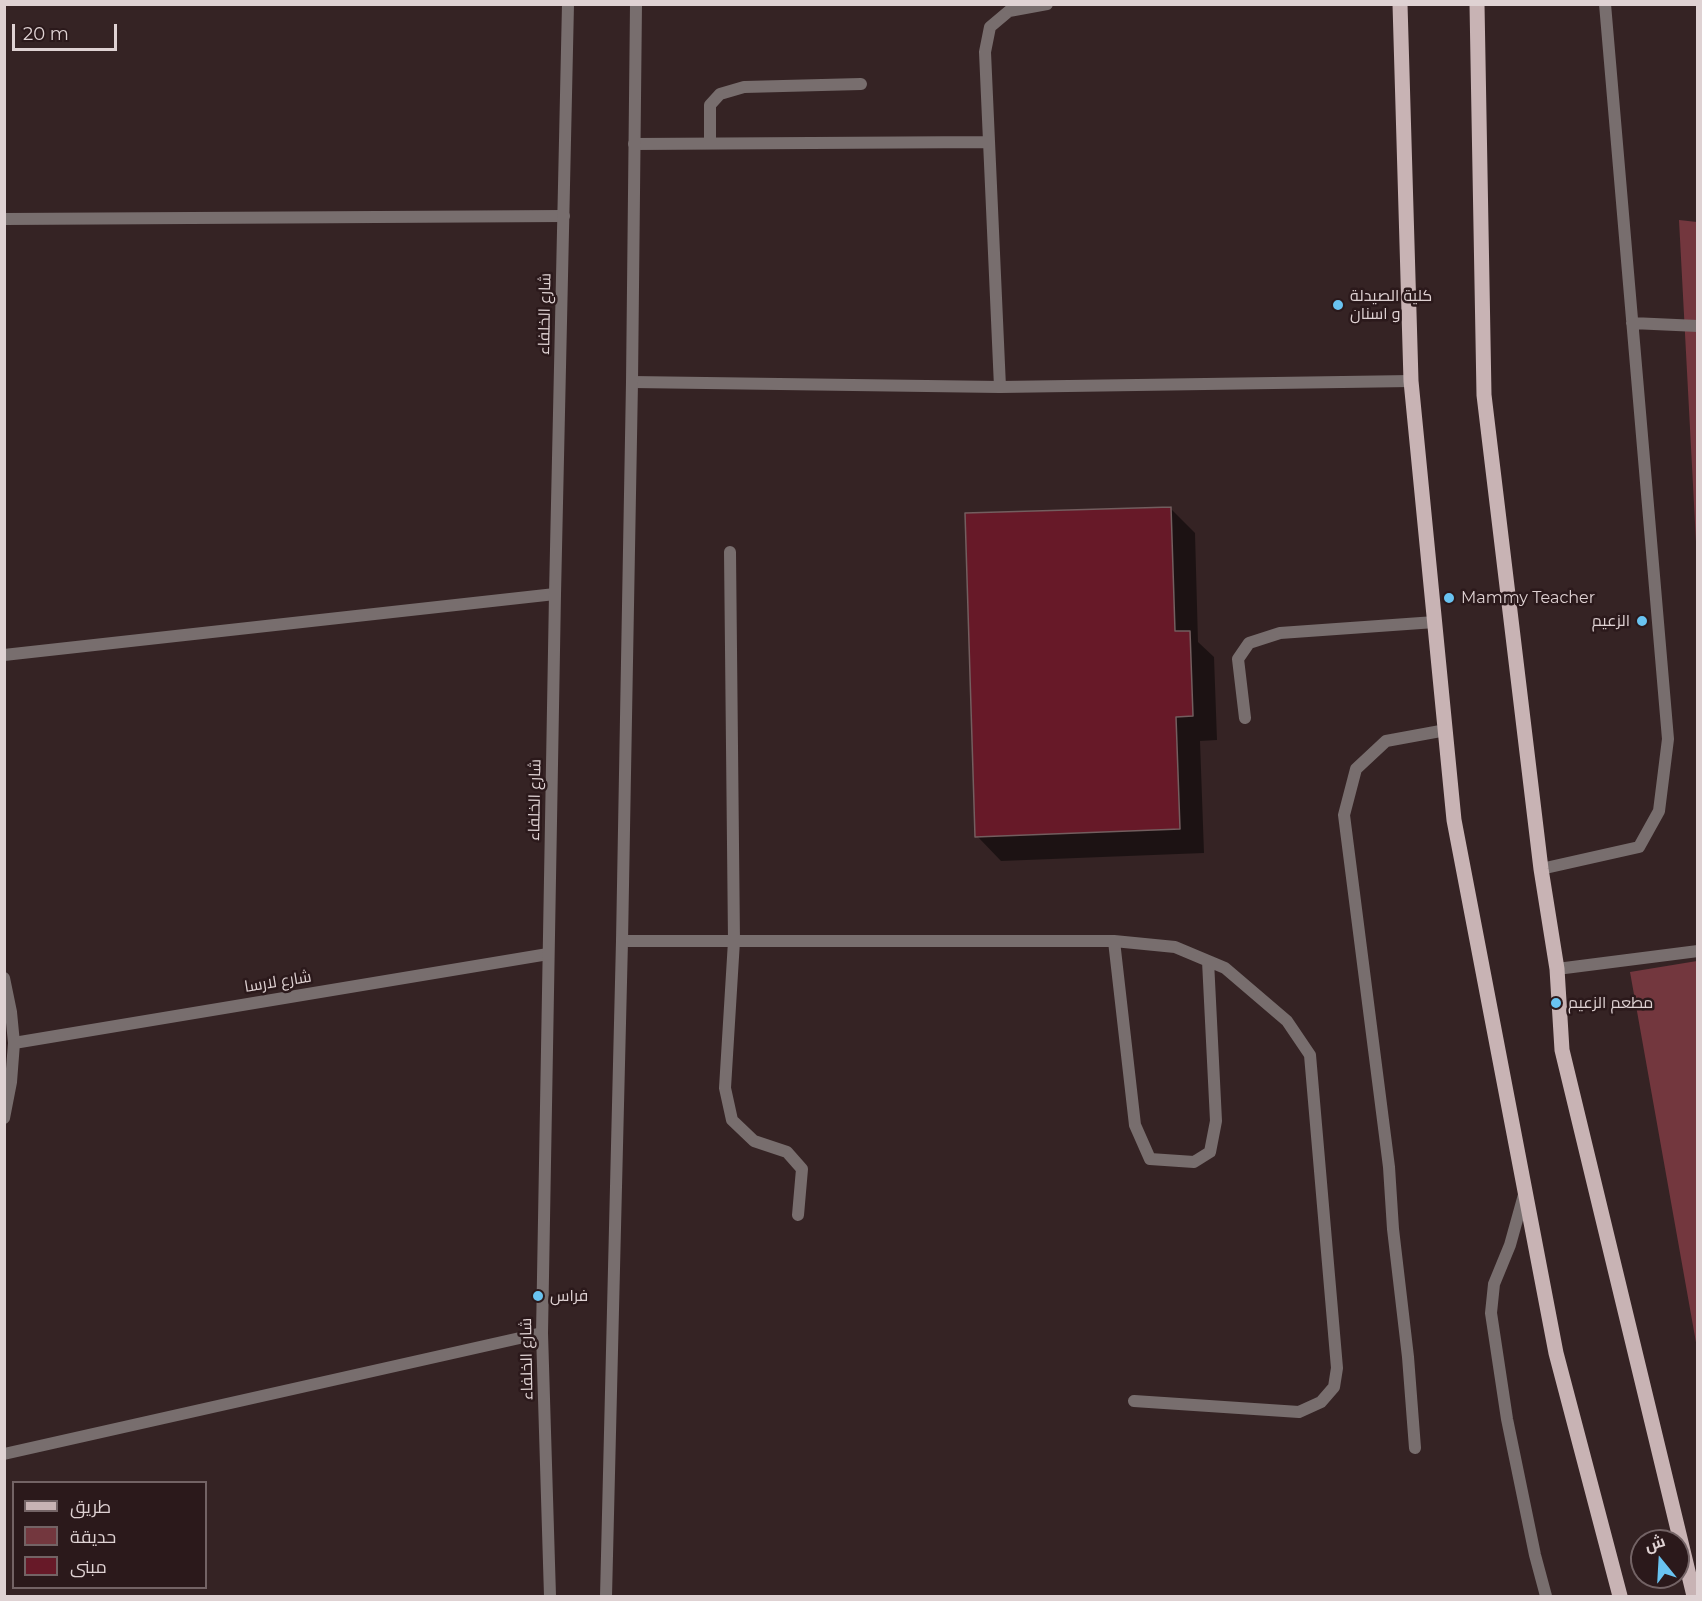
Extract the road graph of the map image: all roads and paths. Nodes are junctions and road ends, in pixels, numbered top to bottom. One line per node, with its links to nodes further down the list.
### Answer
1 (568, 4): 11 (street, شارع الخلفاء)
2 (636, 4): 10 (street)
3 (1047, 4): 8 (street)
4 (1400, 4): 15 (main road)
5 (1477, 4): 24 (main road)
6 (1605, 4): 13 (street)
7 (861, 84): 9 (street)
8 (989, 142): 9 (street); 17 (street)
9 (710, 143): 10 (street)
10 (634, 144): 16 (street)
11 (564, 216): 12 (street); 19 (street, شارع الخلفاء)
12 (4, 219)
13 (1632, 323): 14 (street); 24 (street)
14 (1698, 326)
15 (1411, 381): 17 (street); 20 (main road)
16 (632, 382): 17 (street); 25 (street)
17 (1000, 387)
18 (730, 552): 26 (street)
19 (555, 594): 21 (street); 29 (street, شارع الخلفاء)
20 (1435, 622): 22 (street); 23 (main road)
21 (4, 655)
22 (1245, 718)
23 (1446, 730): 35 (main road); 39 (street)
24 (1540, 869): 31 (main road)
25 (622, 941): 26 (street); 42 (street)
26 (734, 941): 27 (street); 36 (street)
27 (1114, 941): 30 (street); 30 (street)
28 (1698, 951): 31 (street)
29 (548, 954): 33 (street, شارع لارسا); 37 (street, شارع الخلفاء)
30 (1208, 961): 38 (street)
31 (1557, 969): 45 (main road)
32 (4, 978): 33 (street)
33 (14, 1043): 34 (street)
34 (4, 1118)
35 (1525, 1190): 43 (street); 44 (main road)
36 (798, 1215)
37 (543, 1333): 40 (street); 41 (street, شارع الخلفاء)
38 (1134, 1401)
39 (1415, 1448)
40 (4, 1455)
41 (550, 1596)
42 (606, 1596)
43 (1546, 1596)
44 (1620, 1596)
45 (1694, 1596)

